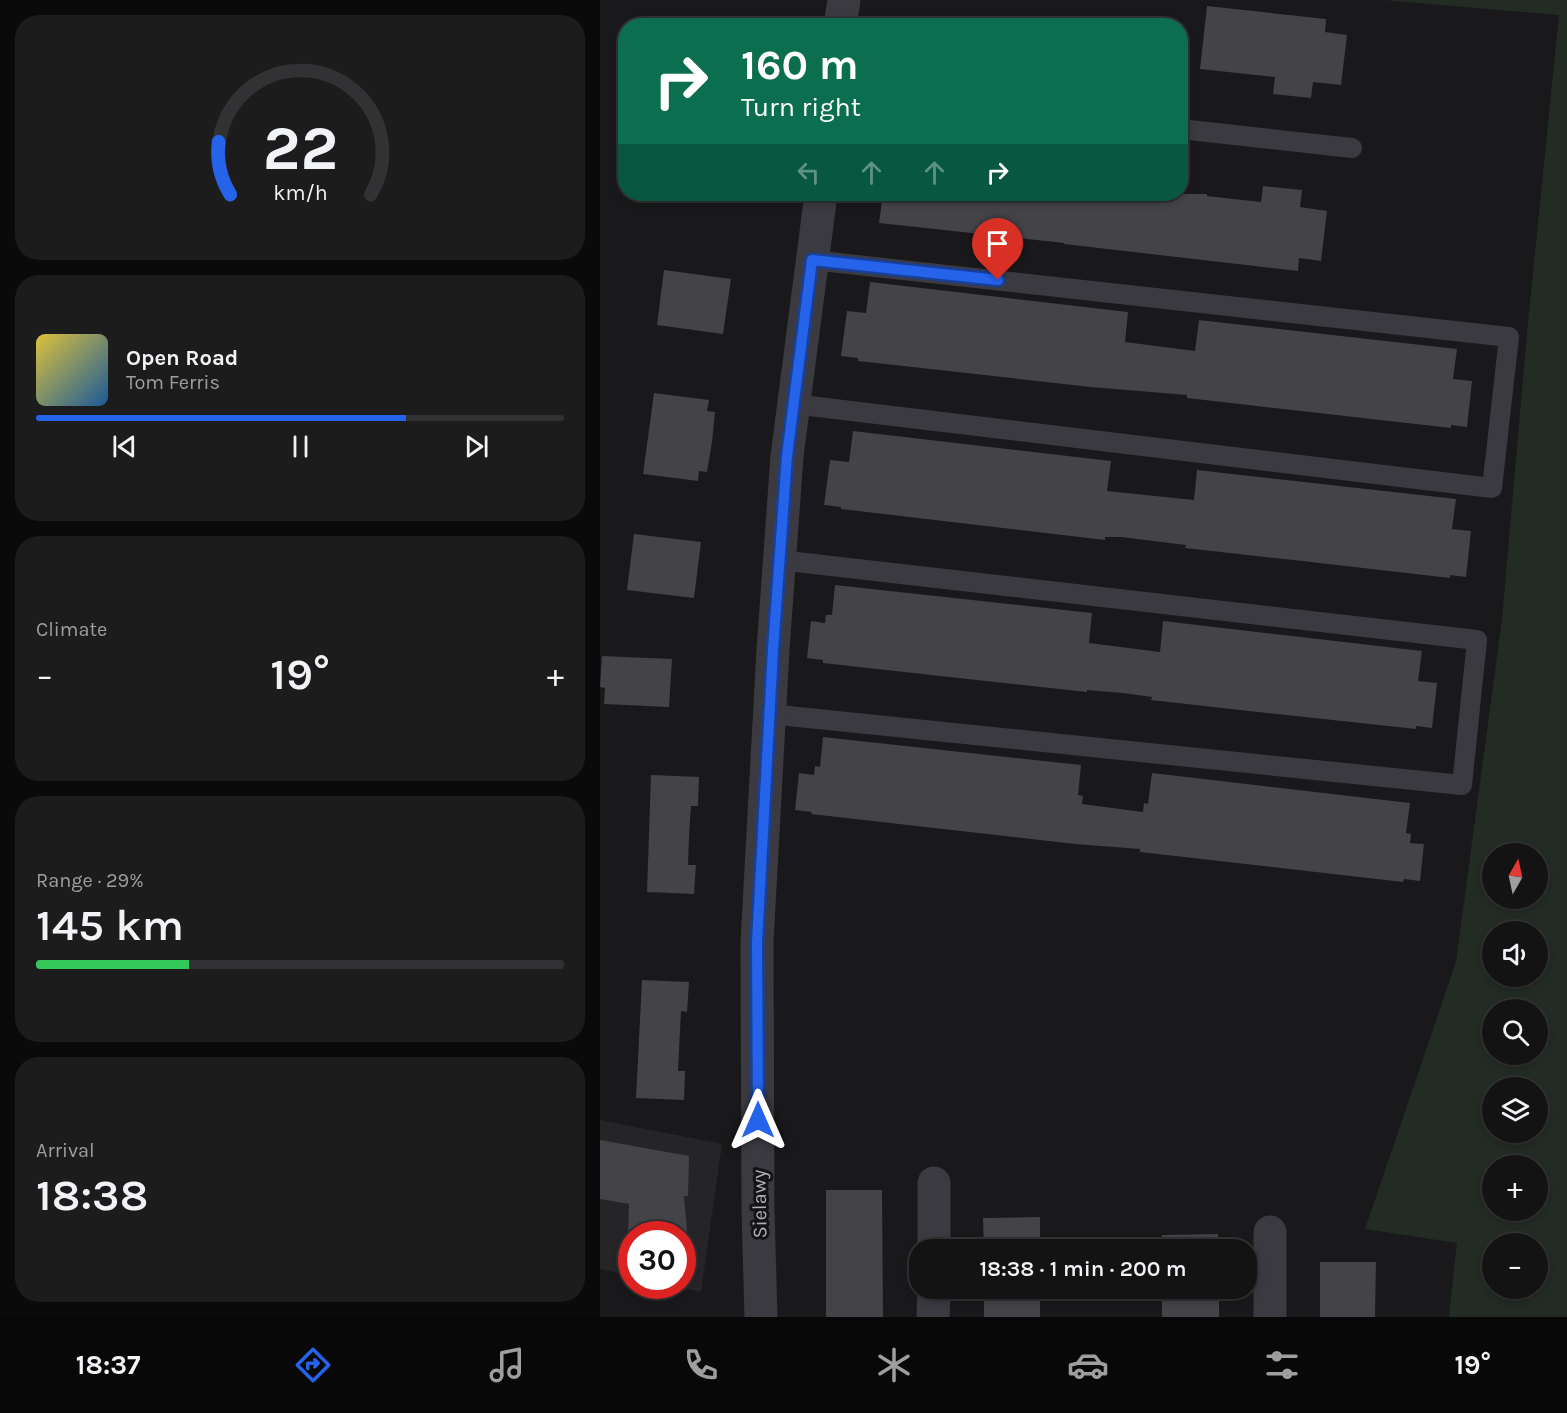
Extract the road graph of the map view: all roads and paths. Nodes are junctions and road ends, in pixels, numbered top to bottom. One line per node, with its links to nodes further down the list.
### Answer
1 (844, 0): 2 (street)
2 (841, 18)
3 (1188, 130): 4 (lane)
4 (1352, 148)
5 (820, 201): 6 (street, Sielawy)
6 (812, 260): 7 (street, Sielawy); 7 (lane)
7 (793, 404): 8 (street, Sielawy)
8 (779, 560): 9 (street, Sielawy); 9 (lane)
9 (769, 714): 14 (street, Sielawy)
10 (934, 1183): 12 (street)
11 (1270, 1232): 16 (street)
12 (934, 1239)
13 (934, 1299): 15 (street)
14 (761, 1317)
15 (933, 1317)
16 (1270, 1317)

